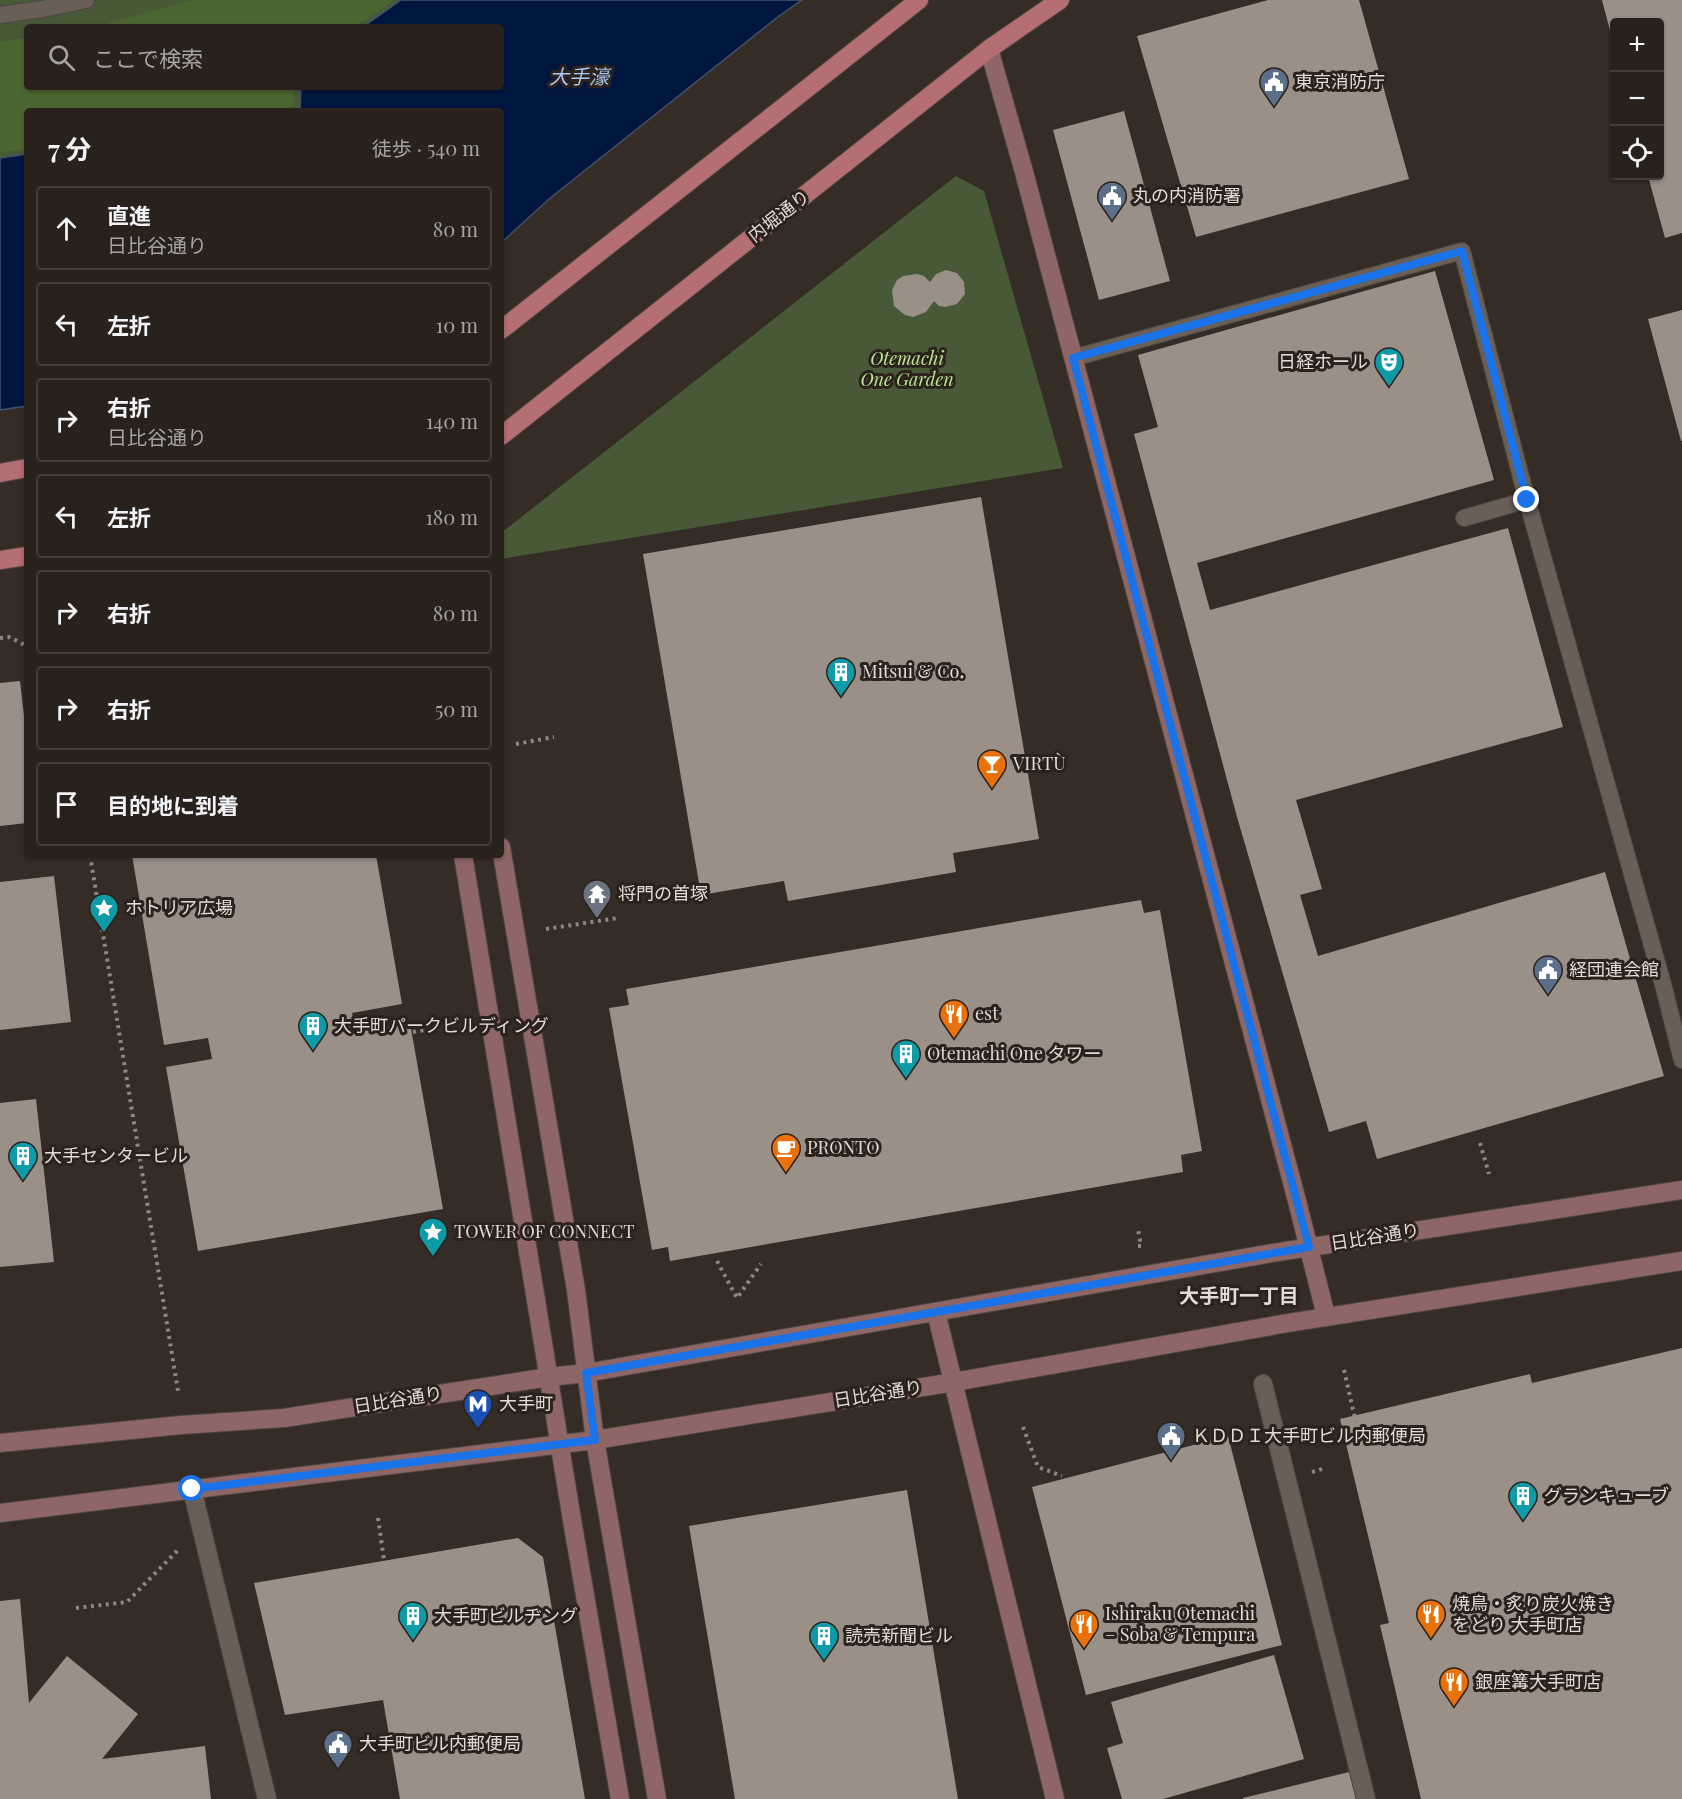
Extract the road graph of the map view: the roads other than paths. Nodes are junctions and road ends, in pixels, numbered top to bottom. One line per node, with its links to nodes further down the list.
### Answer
1 (86, 0): 4 (lane)
2 (919, 0): 6 (main road)
3 (1060, 0): 5 (main road, 内堀通り)
4 (0, 15)
5 (989, 50): 7 (street); 8 (main road, 内堀通り)
6 (504, 328)
7 (1073, 358): 11 (lane); 19 (street)
8 (504, 434)
9 (24, 469): 10 (main road)
10 (0, 473)
11 (1527, 500): 12 (lane); 17 (lane)
12 (1464, 518)
13 (24, 556): 14 (main road)
14 (0, 560)
15 (463, 858): 24 (street)
16 (503, 858): 23 (street)
17 (1682, 1060)
18 (1682, 1190): 19 (street, 日比谷通り)
19 (1309, 1247): 21 (street, 日比谷通り); 22 (street)
20 (1682, 1261): 22 (street, 日比谷通り)
21 (936, 1312): 23 (street, 日比谷通り); 25 (street)
22 (1326, 1316): 25 (street, 日比谷通り)
23 (586, 1373): 24 (street, 日比谷通り); 27 (street)
24 (549, 1377): 28 (street, 日比谷通り); 29 (street)
25 (954, 1382): 27 (street, 日比谷通り); 35 (street)
26 (1263, 1384): 36 (street)
27 (595, 1440): 29 (street, 日比谷通り); 34 (street)
28 (0, 1443)
29 (560, 1445): 30 (street, 日比谷通り); 33 (street)
30 (192, 1489): 31 (street, 日比谷通り); 32 (street)
31 (0, 1513)
32 (267, 1799)
33 (620, 1799)
34 (657, 1799)
35 (1055, 1799)
36 (1366, 1799)

